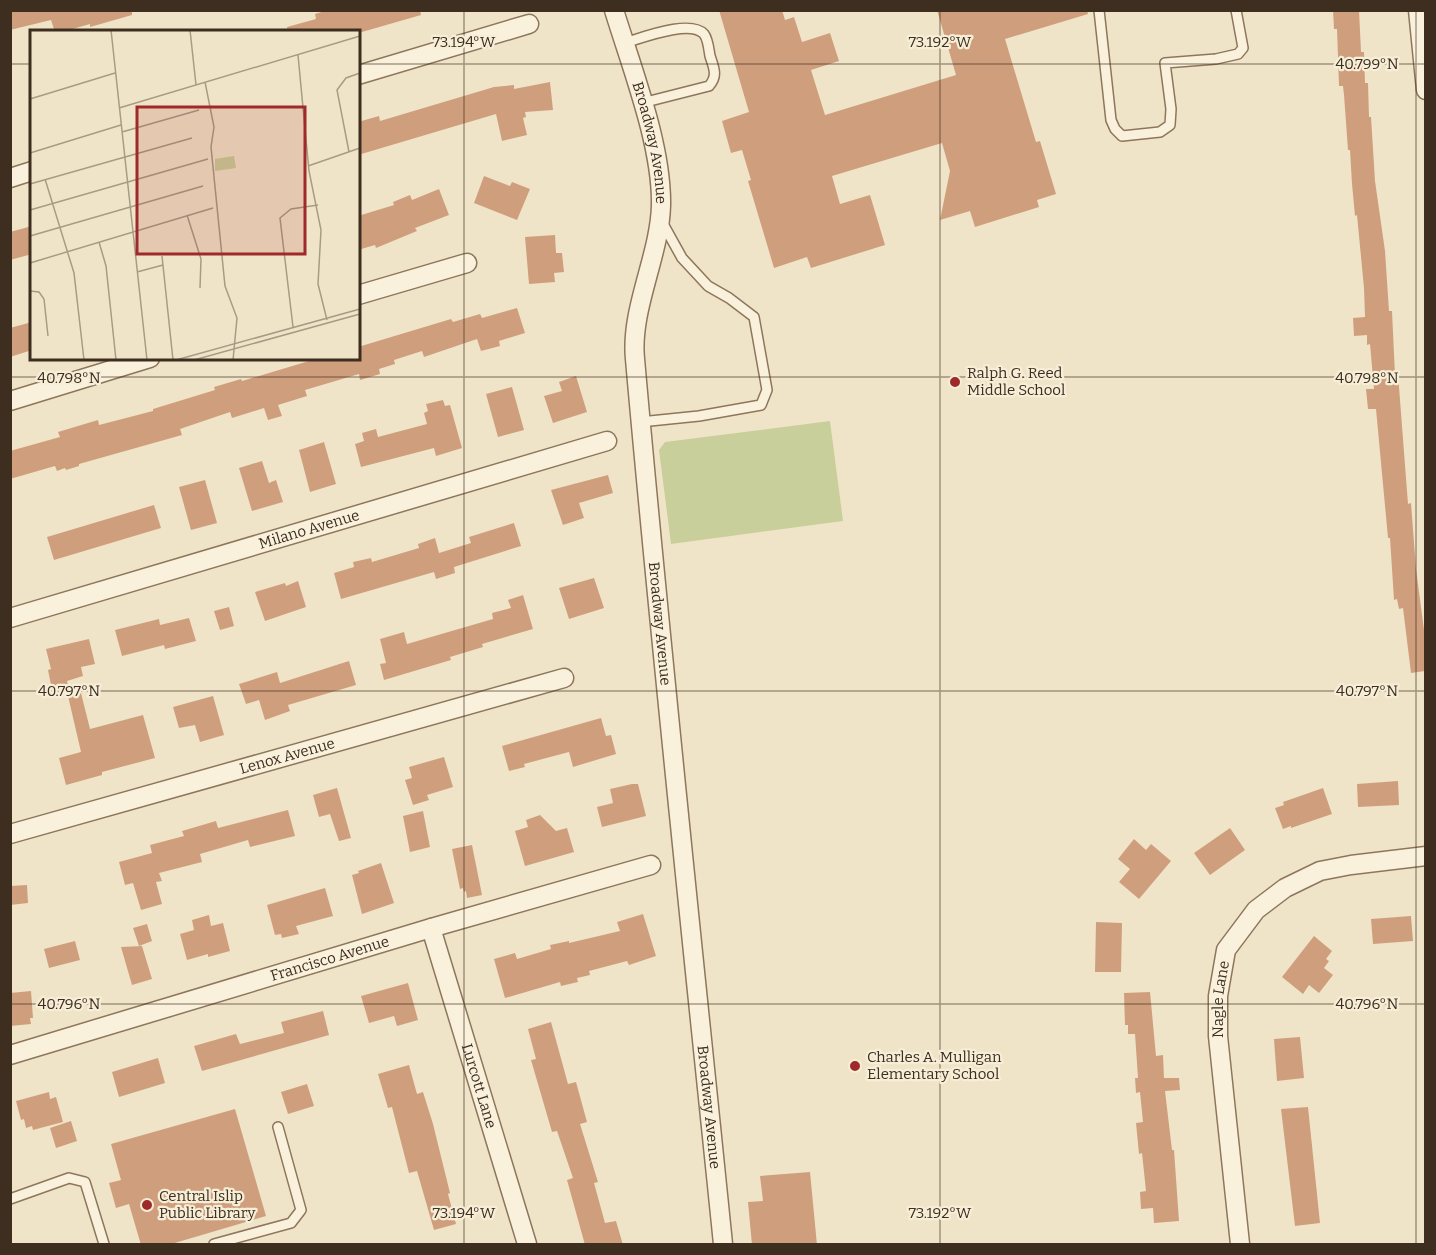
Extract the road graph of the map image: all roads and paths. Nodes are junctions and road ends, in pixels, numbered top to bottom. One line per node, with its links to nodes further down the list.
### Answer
1 (614, 10): 6 (street, Broadway Avenue)
2 (1099, 10): 3 (lane)
3 (1236, 10)
4 (1418, 10): 8 (street)
5 (529, 24): 7 (street)
6 (624, 43): 9 (street, Broadway Avenue); 9 (lane)
7 (360, 74)
8 (1425, 90)
9 (642, 103): 12 (street, Broadway Avenue)
10 (30, 172): 11 (street)
11 (10, 178)
12 (659, 217): 17 (street, Broadway Avenue); 17 (lane)
13 (467, 263): 14 (street)
14 (360, 295)
15 (143, 360): 16 (street)
16 (10, 400)
17 (640, 422): 31 (street, Broadway Avenue)
18 (607, 441): 19 (street, Milano Avenue)
19 (10, 618)
20 (564, 678): 21 (street, Lenox Avenue)
21 (10, 834)
22 (1425, 856): 32 (street, Nagle Lane)
23 (651, 865): 24 (street, Francisco Avenue)
24 (431, 928): 25 (street, Francisco Avenue); 30 (street, Lurcott Lane)
25 (10, 1055)
26 (278, 1127): 29 (lane)
27 (10, 1199): 28 (lane)
28 (104, 1245)
29 (214, 1245)
30 (527, 1245)
31 (723, 1245)
32 (1240, 1245)

